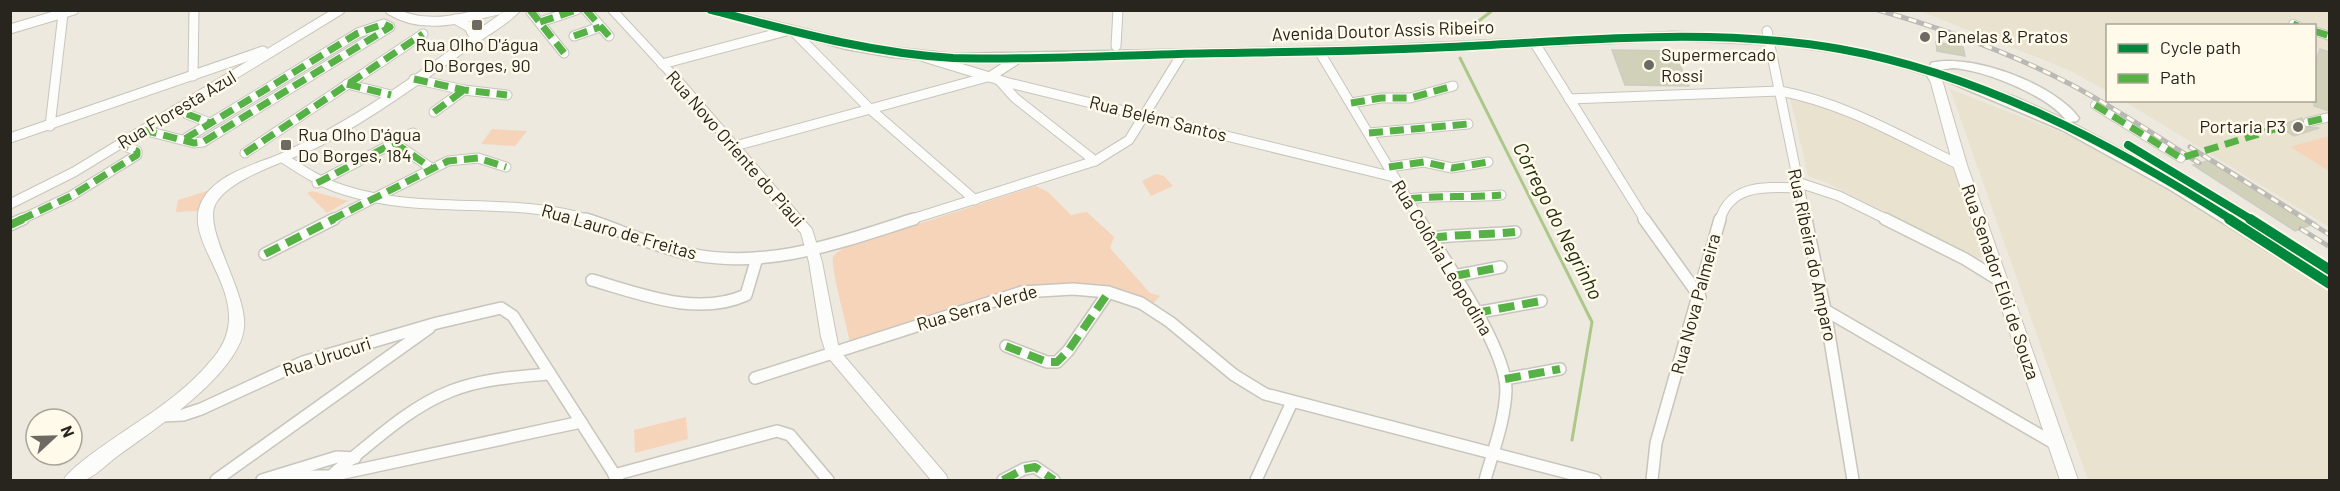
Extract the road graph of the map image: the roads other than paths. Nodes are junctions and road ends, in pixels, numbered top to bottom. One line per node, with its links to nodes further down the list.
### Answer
1 (74, 10): 15 (street)
2 (194, 10): 39 (street)
3 (340, 10): 16 (street, Rua Floresta Azul)
4 (390, 10): 18 (street)
5 (407, 10): 18 (street)
6 (498, 10): 17 (street)
7 (515, 10): 27 (main road)
8 (576, 10): 19 (street)
9 (586, 10): 20 (street)
10 (612, 10): 36 (street, Rua Novo Oriente do Piaui)
11 (711, 10): 22 (main road, Avenida Doutor Assis Ribeiro)
12 (744, 10): 30 (main road, Avenida Doutor Assis Ribeiro)
13 (1118, 10): 30 (street)
14 (531, 12): 19 (street)
15 (63, 14): 21 (street); 62 (street)
16 (325, 14): 29 (street, Rua Floresta Azul)
17 (455, 18): 18 (street); 27 (street)
18 (412, 20)
19 (540, 22): 32 (street)
20 (600, 27): 25 (street); 26 (street)
21 (10, 29)
22 (792, 31): 34 (main road, Avenida Doutor Assis Ribeiro); 36 (street); 52 (street)
23 (423, 34): 43 (street)
24 (1767, 35): 28 (main road, Avenida Doutor Assis Ribeiro); 30 (main road, Avenida Doutor Assis Ribeiro); 38 (main road, Avenida Doutor Assis Ribeiro); 46 (street, Rua Ríbeira do Amparo)
25 (574, 36)
26 (609, 36)
27 (475, 38): 42 (main road)
28 (1534, 42): 31 (main road, Avenida Doutor Assis Ribeiro); 49 (street)
29 (286, 43): 37 (street); 40 (street, Rua Floresta Azul)
30 (1116, 46)
31 (1319, 51): 33 (main road, Avenida Doutor Assis Ribeiro); 50 (street, Rua Colônia Leopodina)
32 (564, 53)
33 (1182, 54): 35 (main road, Avenida Doutor Assis Ribeiro); 55 (street, Rua Lauro de Freitas)
34 (923, 57): 35 (main road, Avenida Doutor Assis Ribeiro); 41 (street, Rua Belém Santos)
35 (1019, 58): 41 (street)
36 (662, 64): 70 (street, Rua Novo Oriente do Piaui)
37 (208, 71): 39 (street); 40 (street)
38 (1938, 75): 57 (main road, Avenida Doutor Assis Ribeiro); 58 (main road, Avenida Doutor Assis Ribeiro); 76 (main road, Rua Senador Elói de Souza)
39 (193, 76): 62 (street)
40 (228, 78): 63 (street, Rua Floresta Azul)
41 (995, 78): 52 (street); 55 (street, Rua Belém Santos); 74 (street)
42 (414, 79): 45 (street); 47 (main road)
43 (347, 84): 47 (street); 71 (street)
44 (1453, 86): 50 (street)
45 (464, 90): 48 (street); 53 (street)
46 (1780, 91): 49 (street); 76 (street); 81 (street, Rua Ríbeira do Amparo)
47 (391, 95): 72 (main road)
48 (507, 95)
49 (1569, 99): 100 (street)
50 (1351, 103): 65 (street, Rua Colônia Leopodina)
51 (2095, 105): 73 (street)
52 (869, 108): 70 (street); 85 (street)
53 (434, 112)
54 (187, 114): 60 (street)
55 (1145, 117): 74 (street, Rua Lauro de Freitas); 79 (street, Rua Belém Santos)
56 (2330, 117): 59 (street)
57 (2050, 118): 58 (main road); 98 (main road, Avenida Doutor Assis Ribeiro)
58 (2073, 118): 94 (main road, Avenida Doutor Assis Ribeiro)
59 (2308, 122)
60 (210, 123): 67 (street); 67 (street)
61 (1468, 124): 65 (street)
62 (50, 126): 66 (street)
63 (143, 130): 67 (street); 69 (street, Rua Floresta Azul)
64 (413, 133): 68 (street)
65 (1369, 133): 79 (street, Rua Colônia Leopodina)
66 (10, 138)
67 (183, 140)
68 (395, 143): 78 (street); 80 (street)
69 (120, 144): 86 (street, Rua Floresta Azul); 87 (street)
70 (735, 146): 90 (street, Rua Novo Oriente do Piaui)
71 (245, 153)
72 (282, 158): 80 (street, Rua Lauro de Freitas); 112 (main road)
73 (2181, 159)
74 (1095, 161): 85 (street, Rua Lauro de Freitas)
75 (1488, 162): 79 (street)
76 (1960, 165): 95 (main road, Rua Senador Elói de Souza)
77 (506, 166): 78 (street)
78 (431, 168): 83 (street)
79 (1391, 172): 84 (street, Rua Colônia Leopodina)
80 (317, 183): 83 (street, Rua Lauro de Freitas)
81 (1798, 185): 95 (street, Rua Nova Palmeira); 100 (street, Rua Nova Palmeira); 102 (street, Rua Ríbeira do Amparo)
82 (1501, 195): 84 (street)
83 (374, 198): 91 (street); 92 (street, Rua Lauro de Freitas)
84 (1408, 199): 89 (street, Rua Colônia Leopodina)
85 (975, 200): 90 (street, Rua Lauro de Freitas)
86 (10, 204)
87 (10, 225)
88 (1515, 232): 89 (street)
89 (1431, 238): 96 (street, Rua Colônia Leopodina)
90 (814, 251): 92 (street, Rua Lauro de Freitas); 106 (street, Rua Novo Oriente do Piaui)
91 (265, 254)
92 (758, 258): 97 (street)
93 (1501, 267): 96 (street)
94 (2330, 270)
95 (1997, 273): 114 (main road, Rua Senador Elói de Souza)
96 (1454, 276): 103 (street, Rua Colônia Leopodina)
97 (592, 280)
98 (2330, 284)
99 (1108, 293): 105 (street); 106 (street, Rua Serra Verde); 111 (street, Rua Serra Verde)
100 (1700, 297): 132 (street, Rua Nova Palmeira)
101 (1541, 301): 103 (street)
102 (1825, 310): 114 (street); 133 (street, Rua Ríbeira do Amparo)
103 (1475, 313): 110 (street, Rua Colônia Leopodina)
104 (437, 323): 108 (street, Rua Urucuri); 112 (street, Rua Urucuri); 123 (street)
105 (1006, 346)
106 (832, 352): 109 (street, Rua Serra Verde); 126 (street, Rua Novo Oriente do Piaui)
107 (1560, 369): 110 (street)
108 (547, 374): 113 (street); 116 (street)
109 (755, 378)
110 (1505, 380): 115 (street, Rua Colônia Leopodina)
111 (1292, 402): 115 (street, Rua Serra Verde); 129 (street)
112 (158, 416): 122 (main road)
113 (580, 422): 118 (street); 121 (street)
114 (2058, 446): 134 (main road, Rua Senador Elói de Souza)
115 (1492, 454): 130 (street, Rua Colônia Leopodina); 131 (street, Rua Serra Verde)
116 (355, 457): 117 (street); 118 (street); 120 (street)
117 (324, 460): 119 (street); 120 (street)
118 (356, 471): 120 (street)
119 (286, 477): 120 (street); 124 (street)
120 (323, 477)
121 (616, 479): 125 (street)
122 (73, 480)
123 (216, 480)
124 (262, 480)
125 (828, 480)
126 (940, 480)
127 (1003, 480): 128 (street)
128 (1054, 480)
129 (1256, 480)
130 (1485, 480)
131 (1595, 480)
132 (1652, 480)
133 (1853, 480)
134 (2069, 480)

